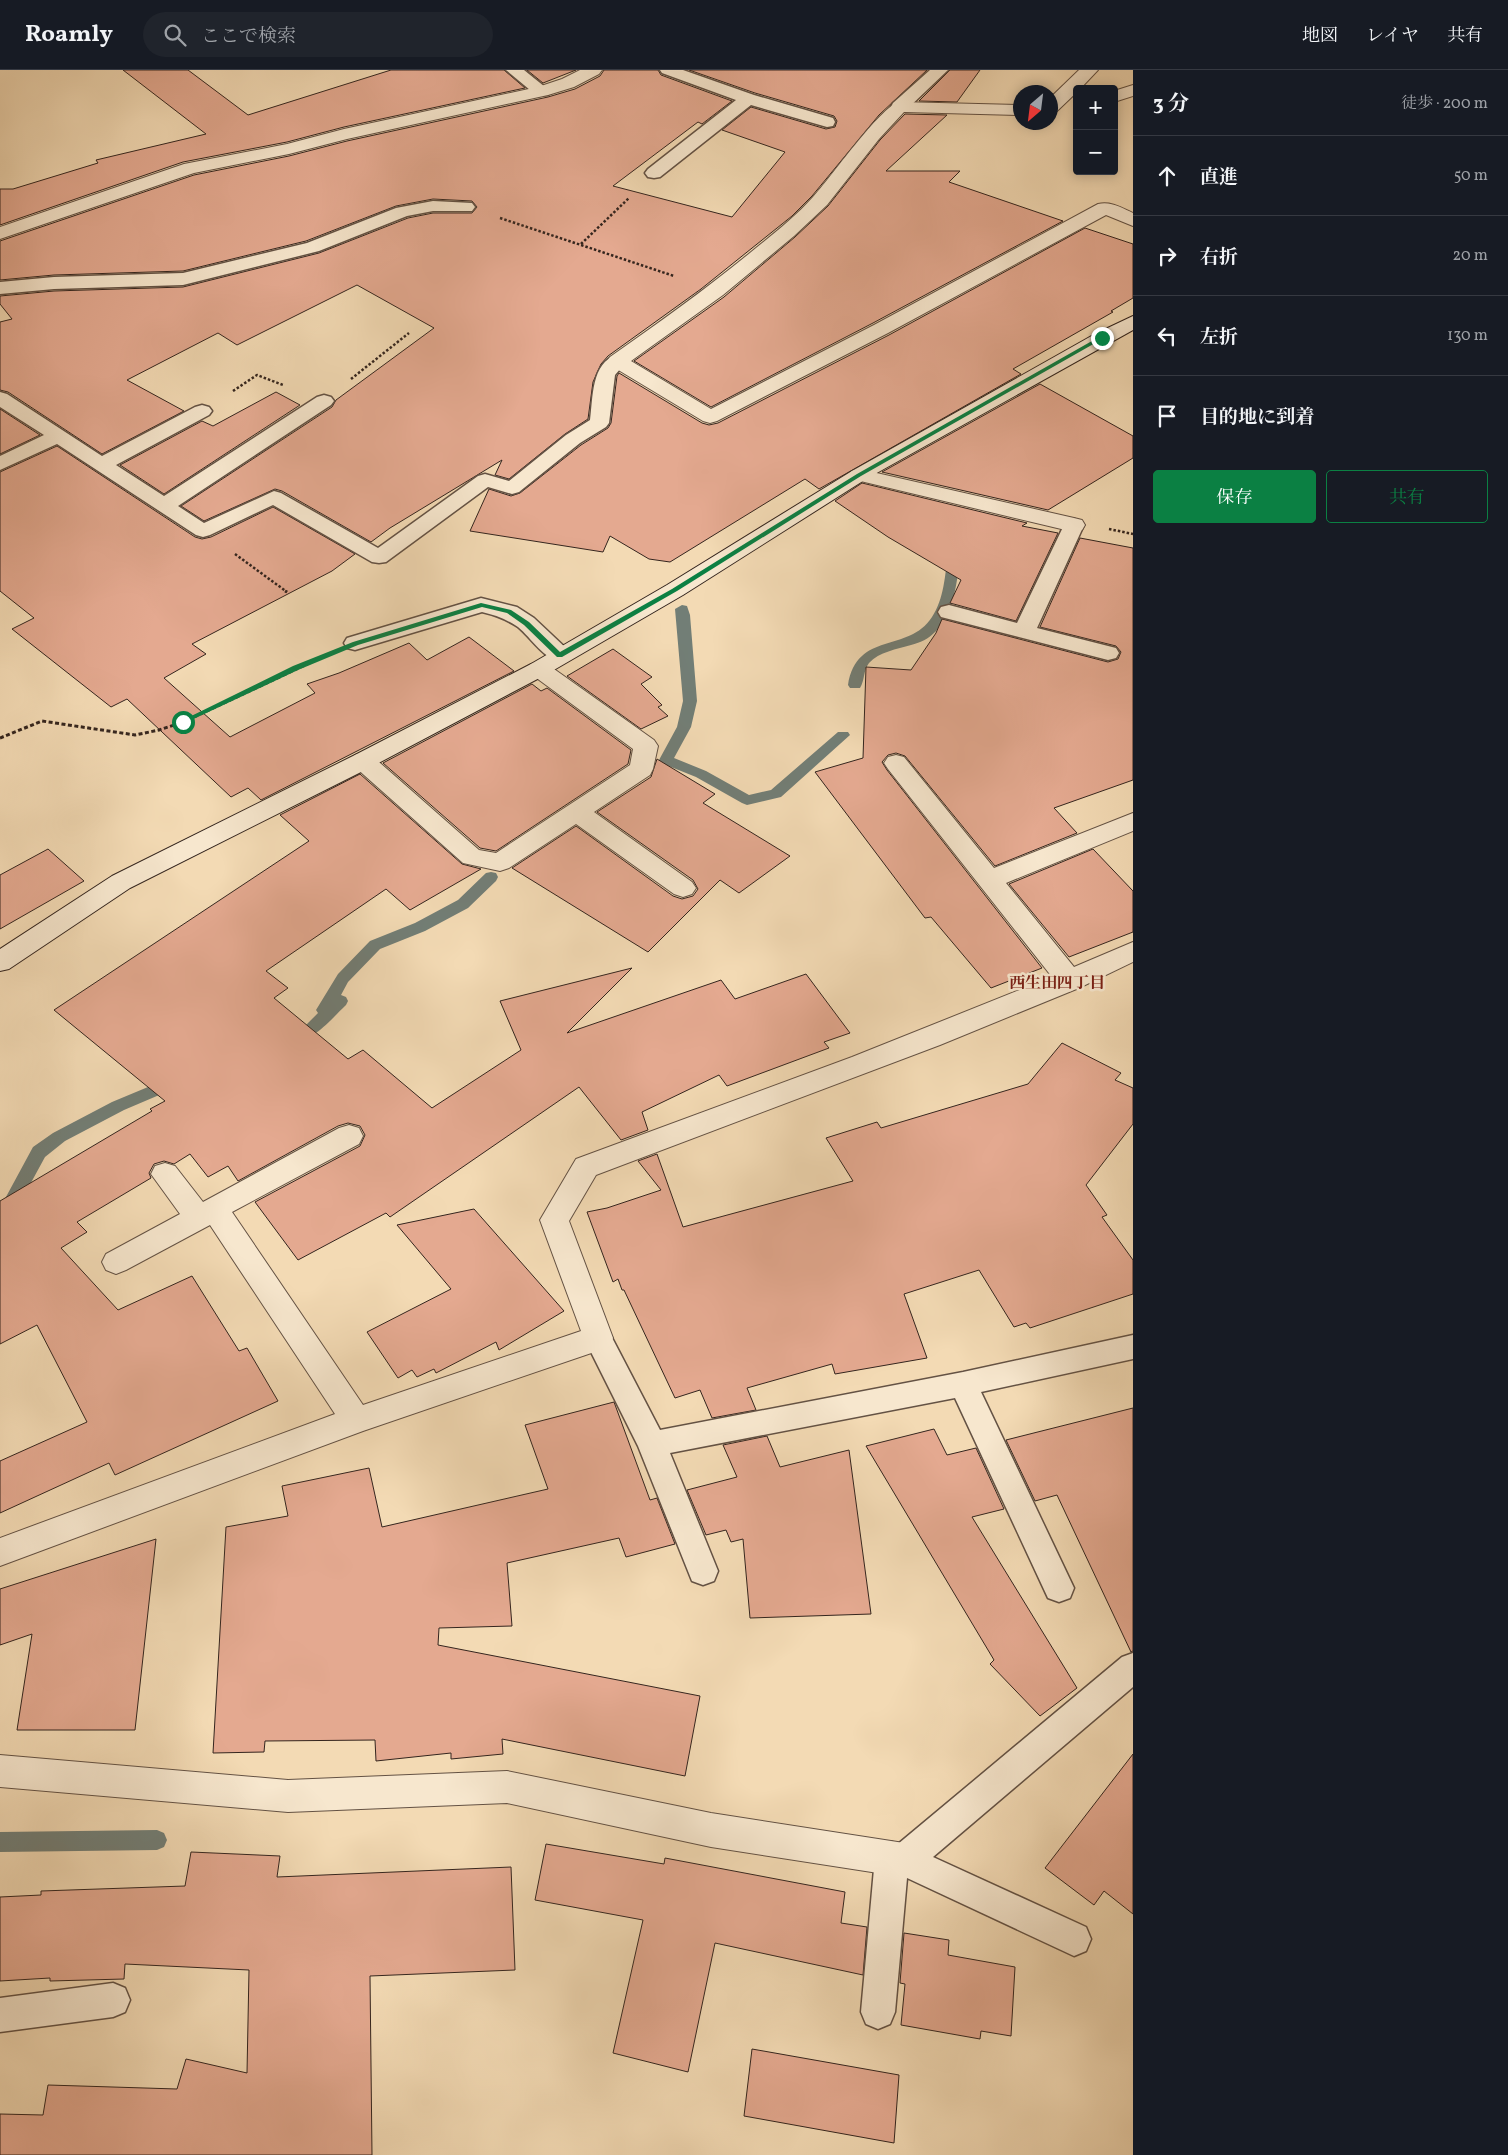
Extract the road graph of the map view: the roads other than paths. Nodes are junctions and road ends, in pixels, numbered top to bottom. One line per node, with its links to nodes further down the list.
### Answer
1 (514, 70): 9 (lane)
2 (593, 70): 9 (street)
3 (668, 70): 11 (lane)
4 (940, 70): 13 (lane)
5 (1089, 70): 6 (street)
6 (1074, 85)
7 (1073, 86): 12 (street)
8 (1133, 90): 10 (street)
9 (542, 91): 19 (street)
10 (1118, 96)
11 (748, 99): 15 (lane); 16 (lane)
12 (1073, 105)
13 (899, 107): 14 (street); 22 (street)
14 (1013, 110)
15 (827, 122)
16 (654, 173)
17 (466, 207): 20 (lane)
18 (1133, 220): 22 (street)
19 (0, 233)
20 (0, 288)
21 (1133, 322): 29 (street)
22 (617, 362): 30 (lane)
23 (0, 398): 26 (lane)
24 (324, 401): 30 (lane)
25 (202, 411): 28 (lane)
26 (58, 436): 27 (lane); 28 (lane)
27 (0, 464)
28 (103, 464): 30 (lane)
29 (859, 475): 31 (street); 36 (street)
30 (165, 505)
31 (1074, 525): 33 (lane)
32 (948, 612): 33 (lane)
33 (1024, 632): 35 (lane)
34 (355, 643): 36 (lane)
35 (1108, 653)
36 (560, 655): 37 (street)
37 (539, 668): 38 (street); 40 (street)
38 (363, 762): 40 (street); 45 (street)
39 (896, 763): 42 (street)
40 (576, 812): 43 (street)
41 (1133, 821): 42 (street)
42 (990, 880): 46 (street)
43 (684, 888)
44 (1133, 951): 46 (street)
45 (0, 962)
46 (1070, 981): 51 (street)
47 (349, 1136): 49 (street)
48 (165, 1174): 49 (street)
49 (206, 1213): 50 (street); 54 (street)
50 (116, 1262)
51 (598, 1338): 54 (street); 55 (lane)
52 (1133, 1347): 53 (lane)
53 (963, 1384): 55 (lane); 58 (lane)
54 (356, 1420): 56 (street)
55 (652, 1444): 57 (lane)
56 (0, 1552)
57 (702, 1571)
58 (1059, 1588)
59 (1133, 1667): 61 (lane)
60 (0, 1771): 61 (street)
61 (898, 1859): 62 (lane); 64 (lane)
62 (1074, 1939)
63 (113, 2000): 65 (lane)
64 (878, 2012)
65 (0, 2015)

